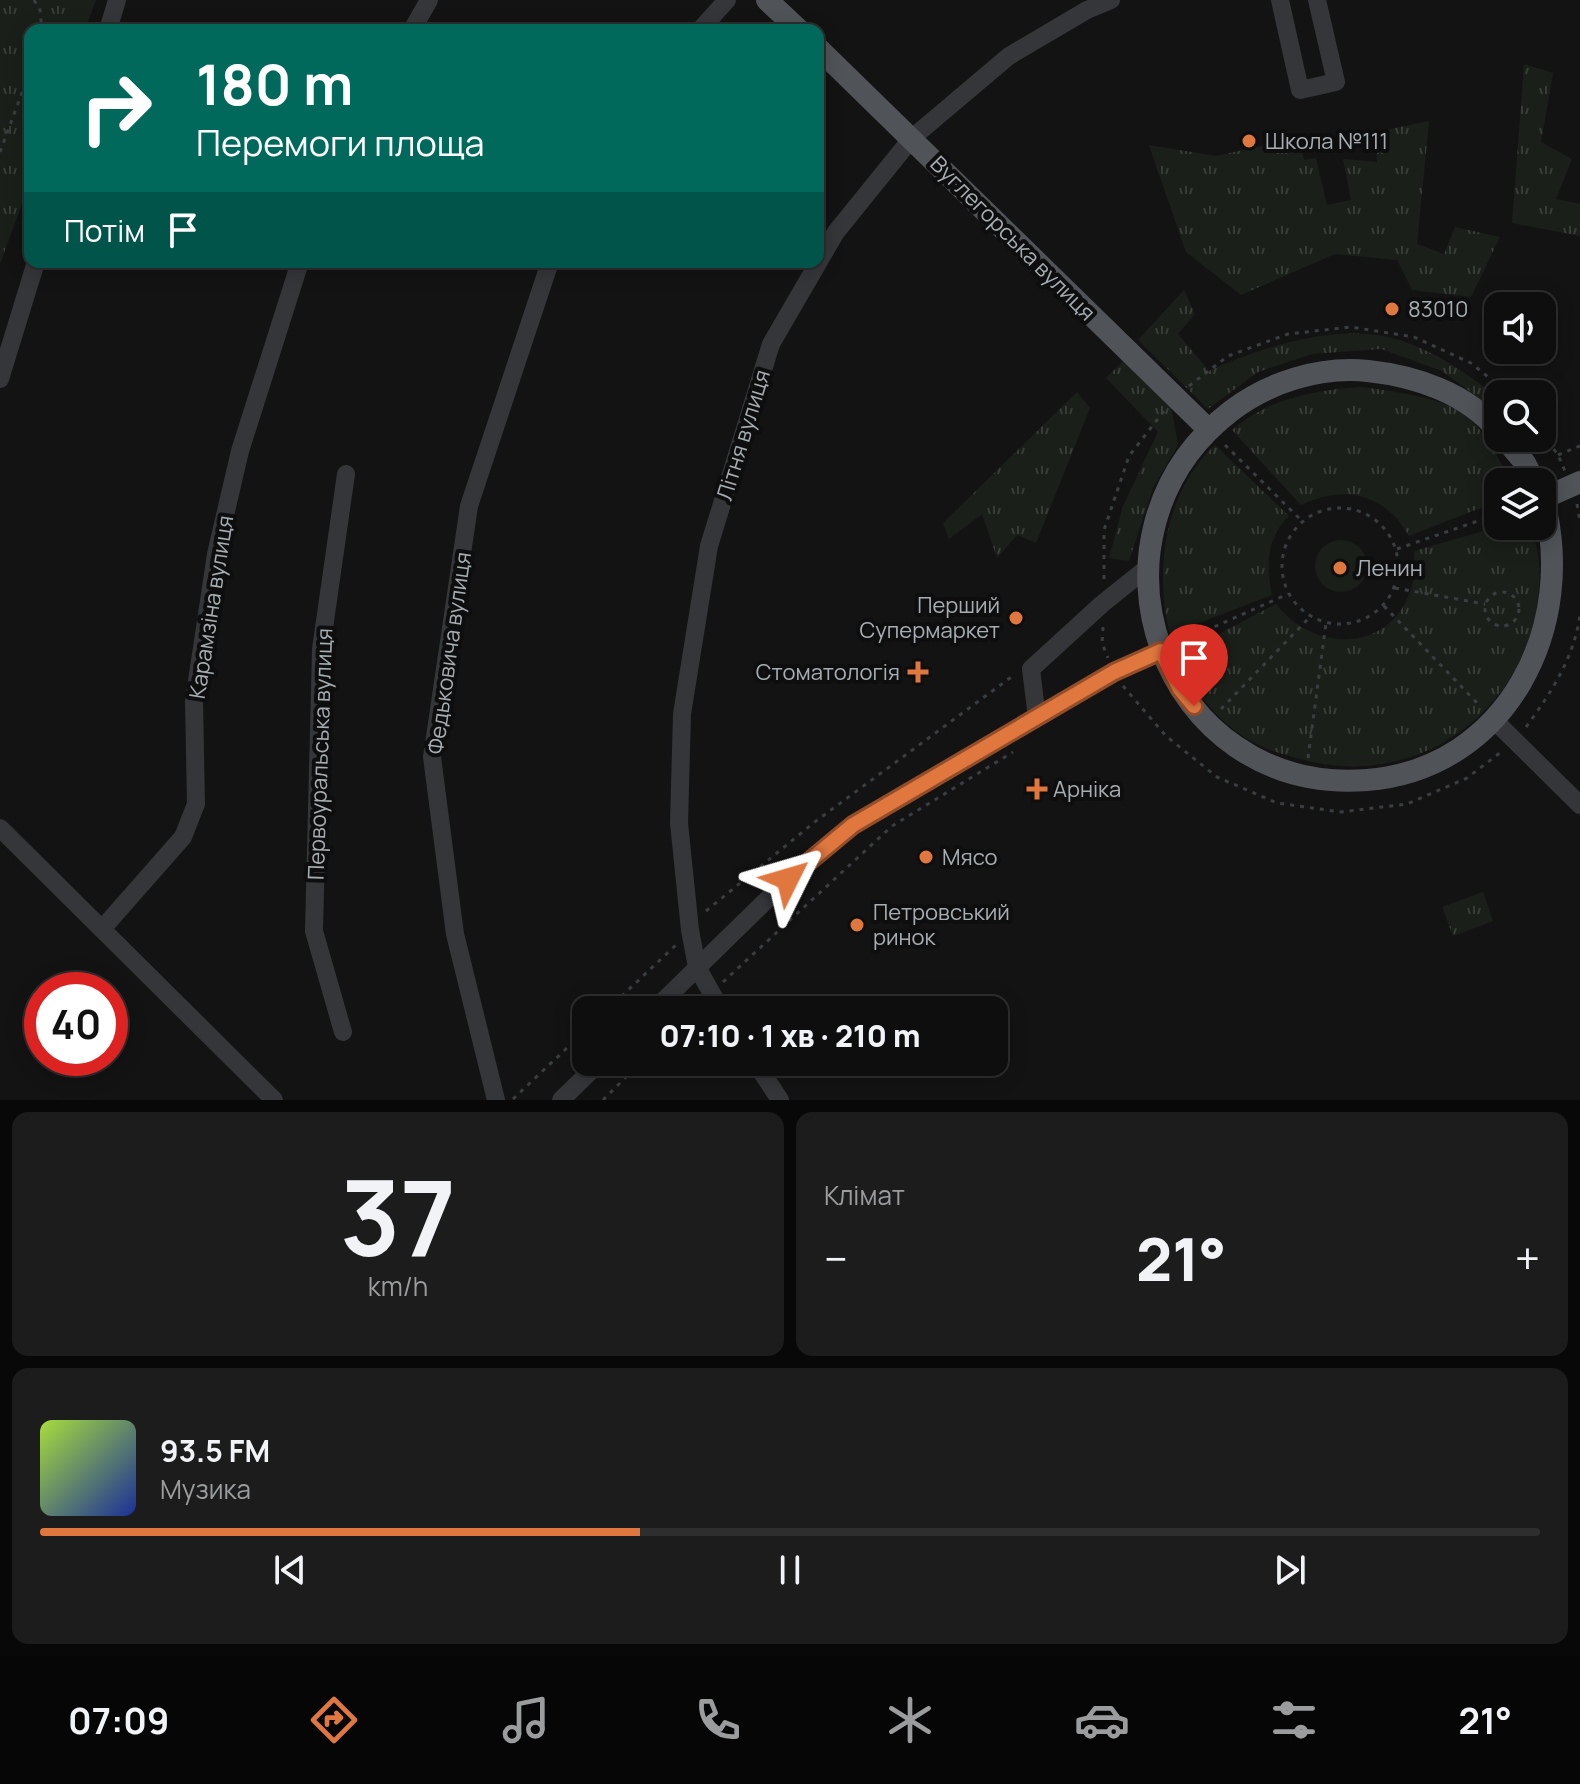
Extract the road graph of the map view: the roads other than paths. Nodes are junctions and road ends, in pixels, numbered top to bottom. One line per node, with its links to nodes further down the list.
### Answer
1 (117, 0): 8 (street)
2 (429, 0): 9 (street)
3 (727, 0): 10 (street)
4 (767, 0): 11 (main road)
5 (1111, 0): 13 (street, Літня вулиця)
6 (1280, 0): 7 (street)
7 (1317, 0)
8 (110, 24)
9 (415, 24)
10 (705, 24)
11 (793, 24)
12 (824, 54): 13 (main road, Вуглегорська вулиця)
13 (912, 138): 14 (street, Літня вулиця); 21 (main road, Вуглегорська вулиця)
14 (824, 253)
15 (34, 268): 19 (street)
16 (298, 268): 32 (street, Карамзіна вулиця)
17 (548, 268): 40 (street, Федьковича вулиця)
18 (815, 268): 33 (street, Літня вулиця)
19 (0, 379)
20 (1484, 417): 21 (main road)
21 (1208, 429): 26 (main road)
22 (346, 474): 36 (street, Первоуральська вулиця)
23 (1580, 482): 24 (main road)
24 (1556, 488)
25 (1555, 540): 29 (main road)
26 (1147, 568): 27 (main road); 28 (street)
27 (1161, 651): 28 (street); 29 (main road)
28 (1037, 718): 33 (street)
29 (1496, 722): 30 (street)
30 (1580, 805)
31 (0, 828): 32 (street)
32 (102, 929): 39 (street)
33 (697, 967): 34 (street); 35 (street, Літня вулиця)
34 (668, 996)
35 (713, 996)
36 (343, 1032)
37 (586, 1076): 41 (street)
38 (764, 1076): 42 (street)
39 (274, 1100)
40 (496, 1100)
41 (561, 1100)
42 (780, 1100)

